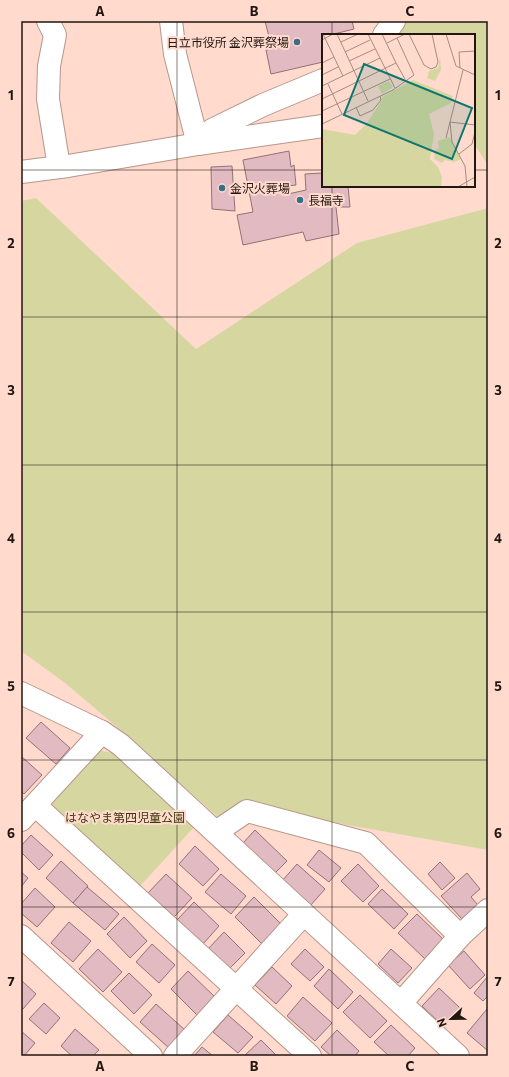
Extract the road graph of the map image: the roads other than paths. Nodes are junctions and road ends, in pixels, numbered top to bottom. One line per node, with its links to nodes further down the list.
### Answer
1 (48, 21): 8 (street)
2 (171, 21): 7 (street)
3 (394, 21): 4 (street)
4 (385, 34)
5 (322, 80): 7 (street)
6 (322, 126): 7 (street)
7 (198, 144): 8 (street)
8 (59, 167): 9 (street)
9 (21, 172)
10 (21, 693): 11 (street)
11 (102, 732): 12 (street); 14 (street)
12 (35, 804): 13 (street); 19 (street)
13 (21, 820)
14 (216, 832): 16 (street); 18 (street)
15 (488, 910): 18 (street)
16 (303, 915): 19 (street); 20 (street)
17 (21, 936): 21 (street)
18 (460, 936): 20 (street)
19 (236, 988): 22 (street); 23 (street)
20 (401, 1003): 24 (street)
21 (151, 1056)
22 (175, 1056)
23 (310, 1056)
24 (458, 1056)

